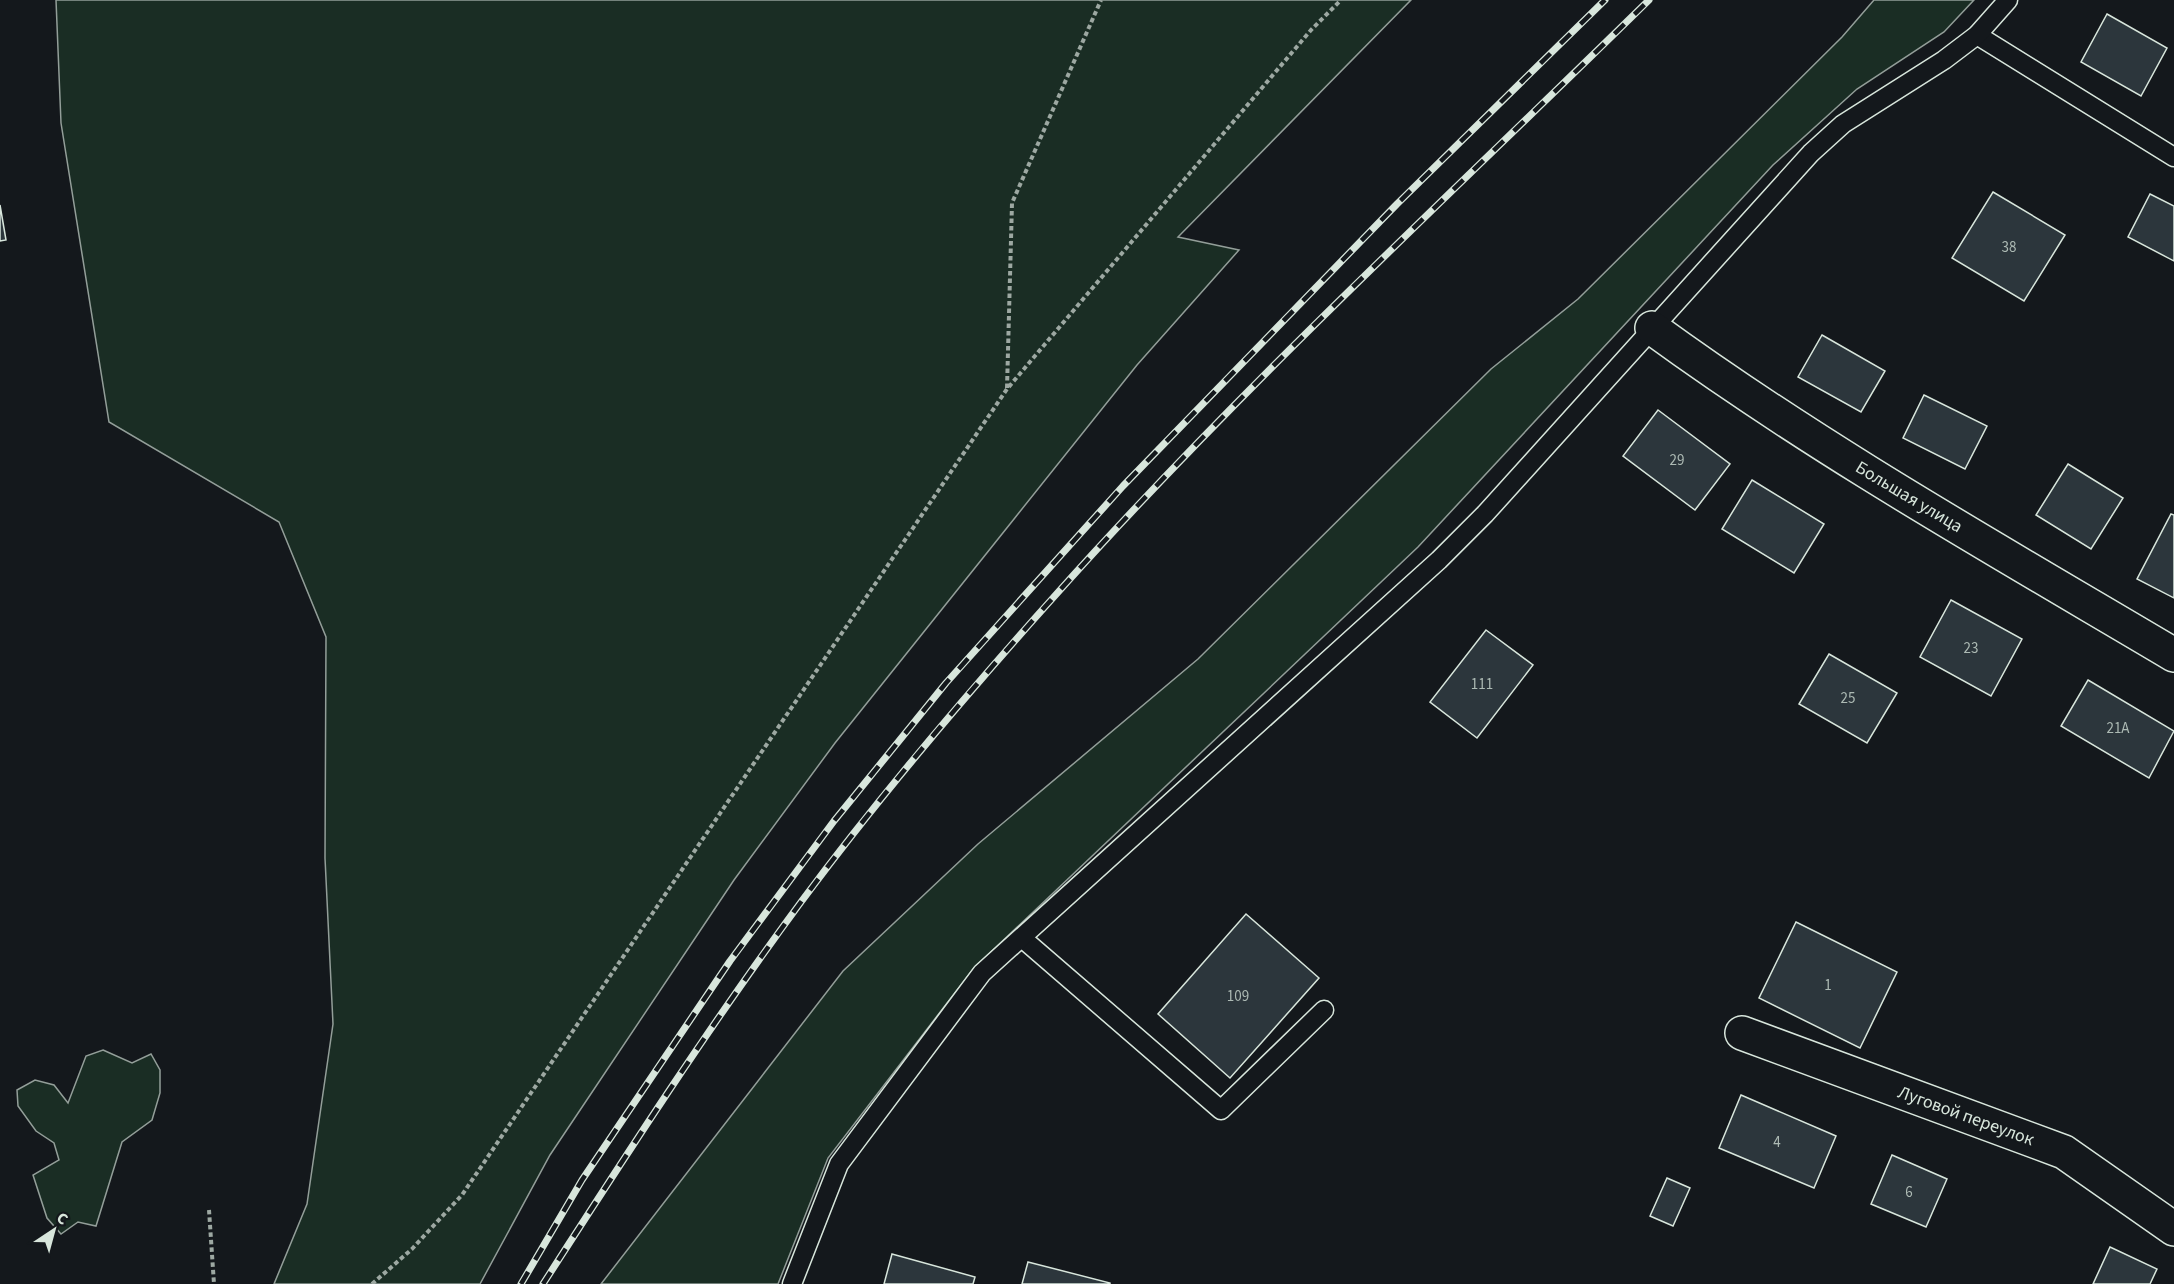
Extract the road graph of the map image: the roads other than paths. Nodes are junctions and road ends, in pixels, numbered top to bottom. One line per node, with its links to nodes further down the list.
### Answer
1 (2008, 0): 2 (lane)
2 (1977, 35): 3 (lane); 4 (lane)
3 (2174, 157)
4 (1652, 328): 5 (street, Большая улица); 6 (lane)
5 (2174, 655)
6 (1022, 938): 7 (lane); 10 (lane)
7 (1324, 1010)
8 (1742, 1033): 9 (street, Луговой переулок)
9 (2174, 1229)
10 (792, 1284)

